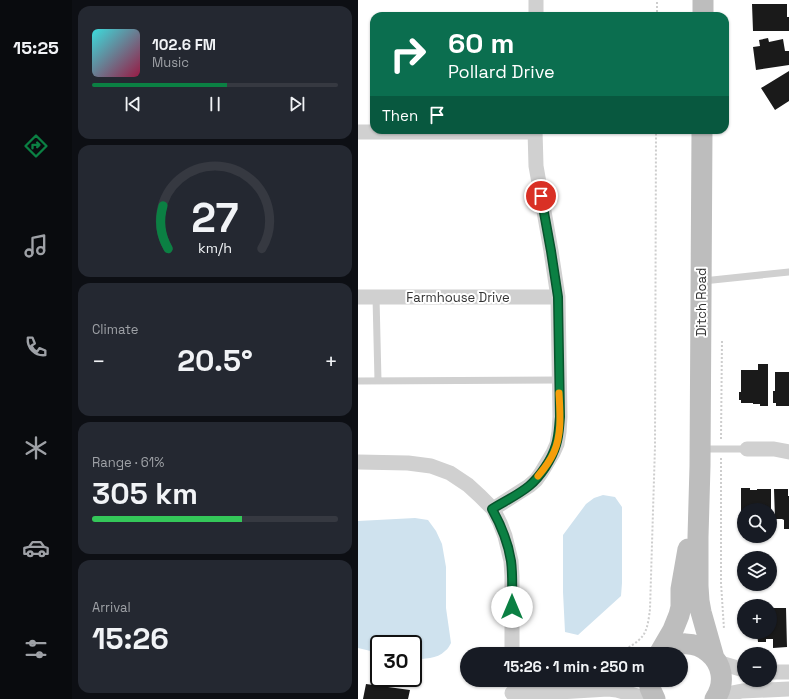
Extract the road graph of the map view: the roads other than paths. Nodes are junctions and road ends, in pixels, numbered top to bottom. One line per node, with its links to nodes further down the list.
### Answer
1 (536, 0): 3 (street)
2 (703, 0): 4 (street)
3 (536, 12)
4 (703, 12)
5 (358, 132): 6 (street)
6 (370, 132)
7 (535, 134): 13 (street)
8 (702, 134): 10 (street, Ditch Road)
9 (789, 272): 10 (lane)
10 (701, 281): 17 (street, Ditch Road)
11 (358, 297): 12 (street, Farmhouse Drive)
12 (376, 297): 13 (street, Farmhouse Drive); 16 (lane)
13 (558, 297): 14 (street)
14 (559, 380): 16 (lane); 22 (street)
15 (358, 381): 16 (lane)
16 (378, 381)
17 (700, 449): 18 (lane); 21 (street, Ditch Road)
18 (747, 449): 19 (street)
19 (789, 452)
20 (358, 462): 22 (street)
21 (700, 473): 24 (street, Ditch Road); 26 (street, Ditch Road)
22 (492, 509): 23 (street)
23 (512, 647)
24 (663, 647)
25 (670, 647): 26 (street)
26 (715, 660): 27 (street); 33 (street, Ditch Road)
27 (737, 668)
28 (777, 672): 29 (street)
29 (789, 672)
30 (650, 687): 34 (street)
31 (789, 690): 33 (street)
32 (512, 691): 34 (street)
33 (716, 697)
34 (653, 699)

